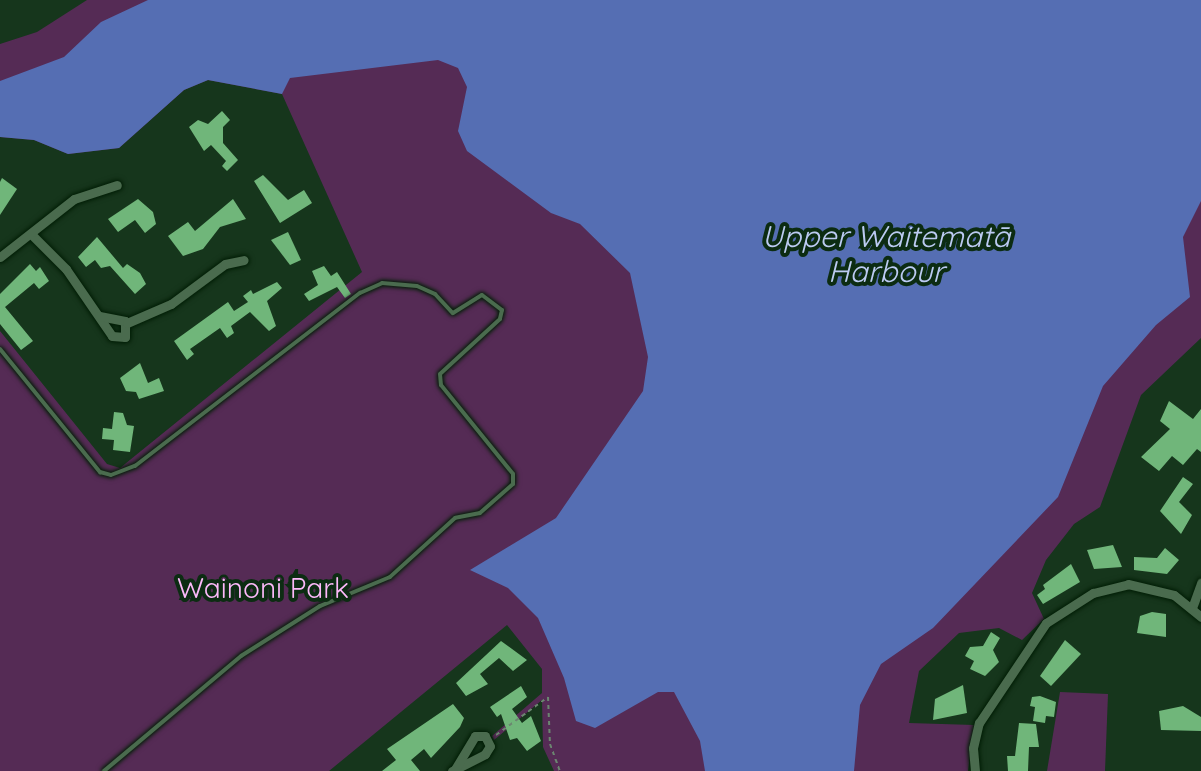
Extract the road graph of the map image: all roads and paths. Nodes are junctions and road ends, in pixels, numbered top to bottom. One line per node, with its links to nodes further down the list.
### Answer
1 (117, 185): 2 (street)
2 (33, 236): 3 (street); 5 (street)
3 (0, 257)
4 (244, 260): 6 (street)
5 (99, 316): 6 (street); 6 (street)
6 (127, 323)
7 (0, 349): 12 (lane)
8 (1201, 583): 9 (street)
9 (1192, 608): 10 (street); 14 (street)
10 (1201, 617)
11 (491, 738): 13 (path)
12 (104, 771)
13 (560, 771)
14 (975, 771)

